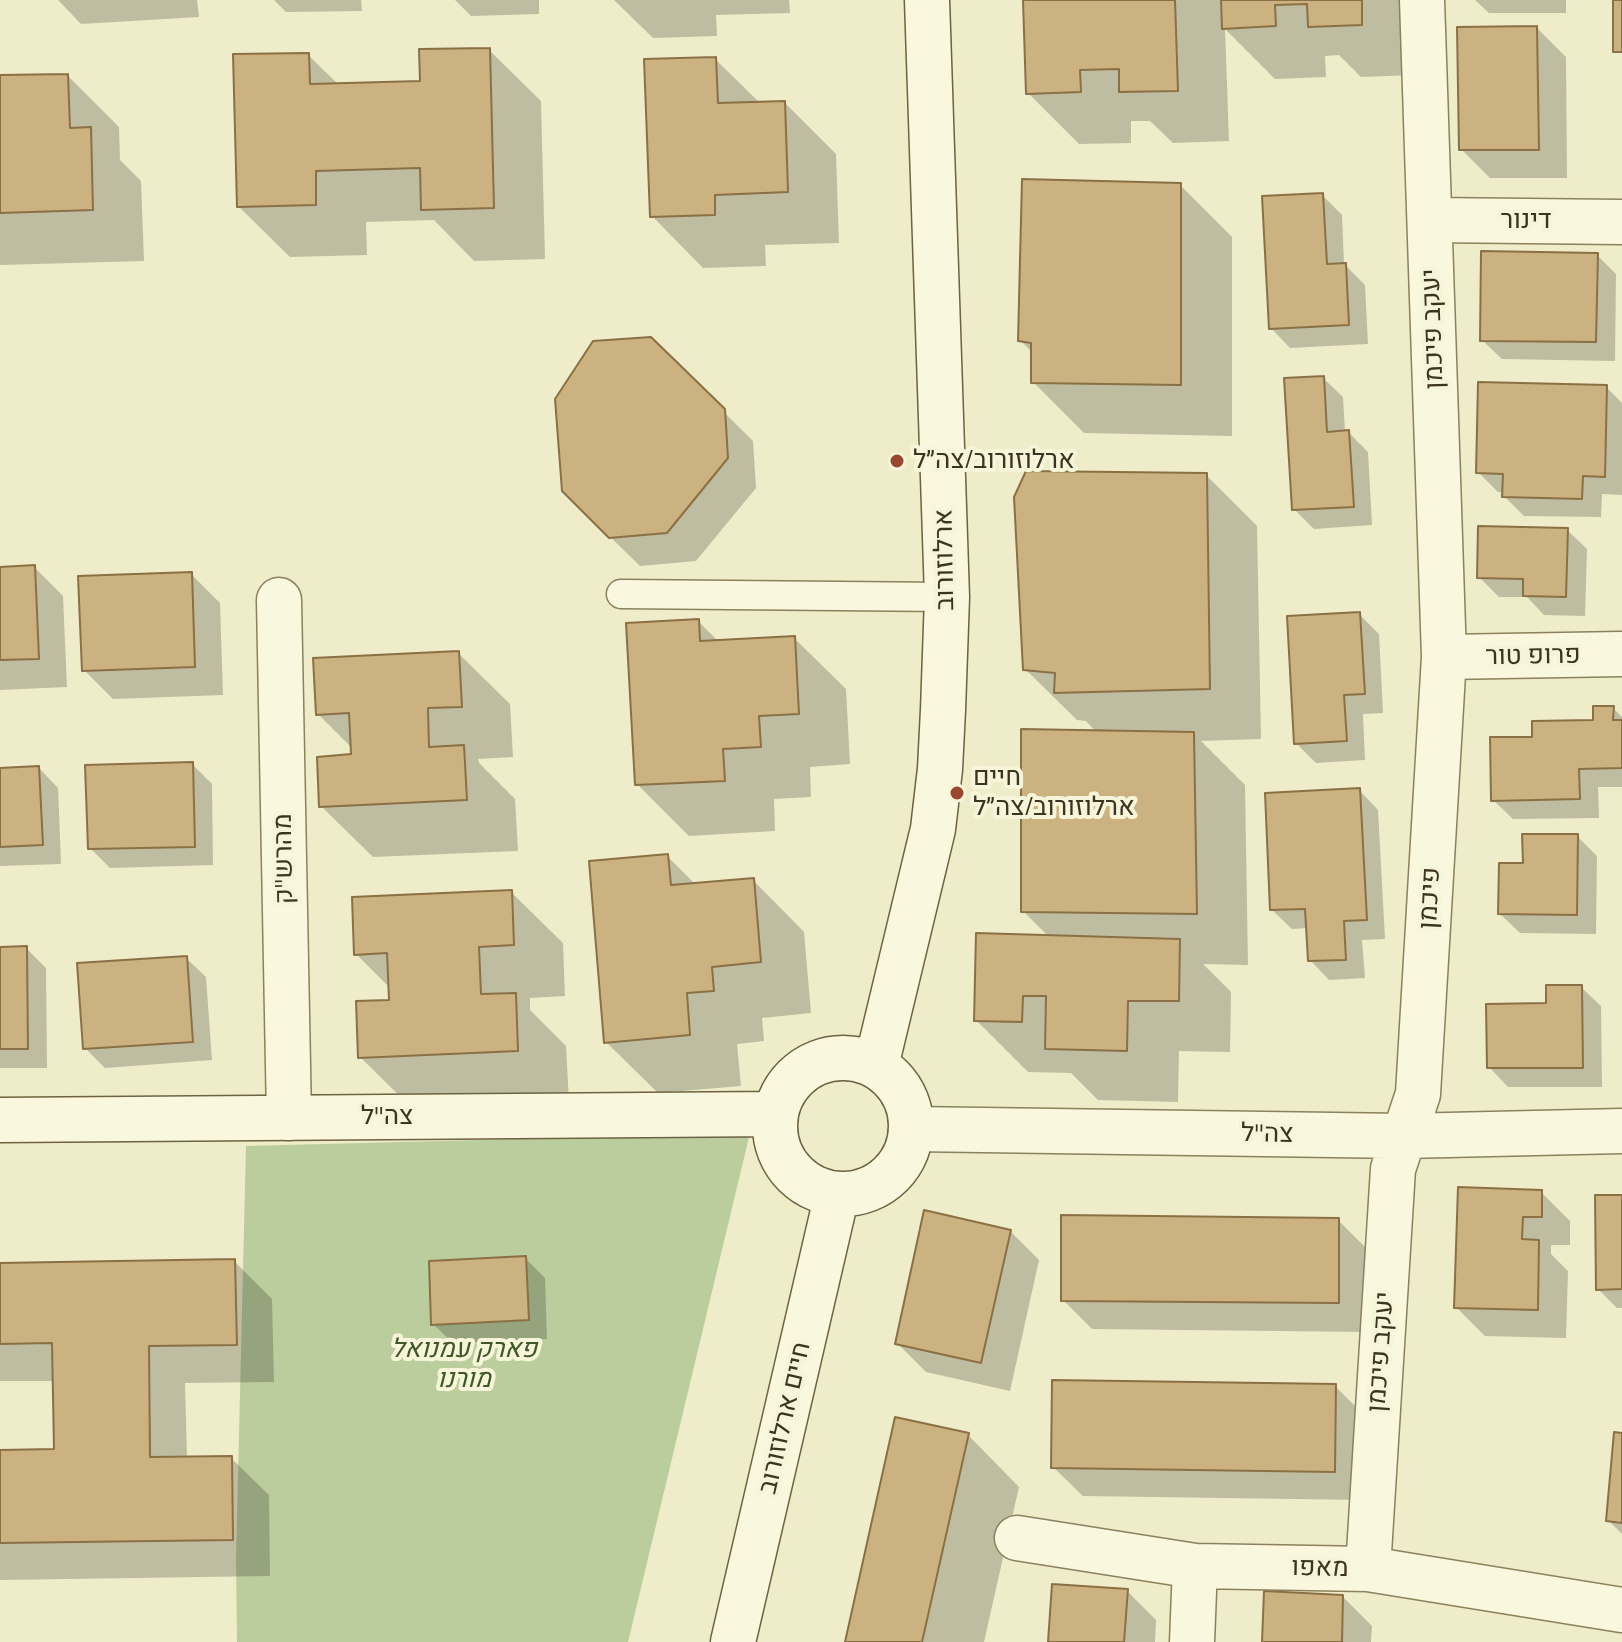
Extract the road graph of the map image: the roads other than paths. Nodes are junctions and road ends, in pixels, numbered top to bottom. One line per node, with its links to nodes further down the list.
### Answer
1 (927, 0): 6 (street, ארלוזורוב)
2 (1422, 0): 3 (street, יעקב פיכמן)
3 (1430, 220): 4 (street, דינור); 9 (street, יעקב פיכמן)
4 (1622, 222)
5 (621, 594): 6 (lane)
6 (947, 597): 10 (street, ארלוזורוב)
7 (279, 600): 12 (street, מהרש"ק)
8 (1622, 654): 9 (street, פרופ טור)
9 (1444, 657): 16 (street, פיכמן)
10 (876, 1066): 11 (street); 14 (street)
11 (775, 1114): 12 (street, צה"ל); 17 (street)
12 (289, 1118): 13 (street, צה"ל)
13 (0, 1120)
14 (912, 1129): 16 (street, צה"ל); 17 (street)
15 (1622, 1131): 16 (street, צה"ל)
16 (1404, 1136): 20 (street, יעקב פיכמן)
17 (837, 1194): 22 (street, חיים ארלוזורוב)
18 (1017, 1538): 19 (street, מאפו)
19 (1195, 1566): 20 (street, מאפו); 23 (street)
20 (1368, 1569): 21 (street, מאפו)
21 (1622, 1610)
22 (733, 1642)
23 (1192, 1642)

